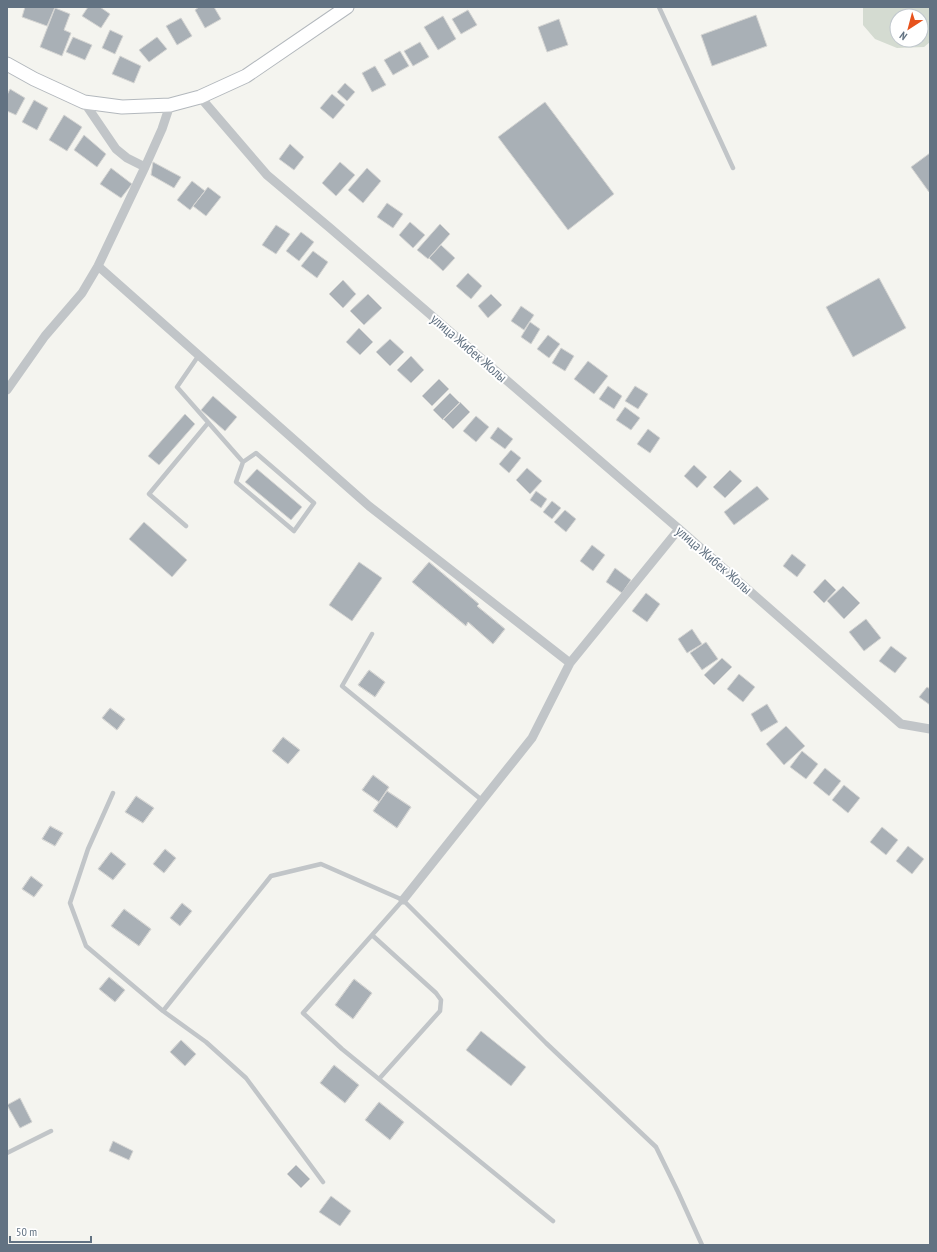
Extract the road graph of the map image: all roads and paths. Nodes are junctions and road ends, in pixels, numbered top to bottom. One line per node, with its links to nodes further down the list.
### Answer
1 (347, 7): 4 (main road)
2 (659, 7): 8 (lane)
3 (7, 64): 5 (main road)
4 (200, 97): 6 (main road); 15 (street, улица Жибек Жолы)
5 (84, 102): 6 (main road); 7 (street)
6 (170, 105): 7 (street)
7 (145, 167): 9 (street)
8 (732, 168)
9 (98, 266): 10 (street); 11 (street)
10 (199, 355): 12 (lane); 17 (street)
11 (7, 390)
12 (208, 423): 13 (lane); 14 (lane)
13 (242, 462): 13 (lane)
14 (186, 526)
15 (678, 529): 17 (street); 18 (street, улица Жибек Жолы)
16 (372, 634): 22 (lane)
17 (570, 663): 22 (street)
18 (920, 728): 19 (street); 20 (street)
19 (930, 729)
20 (930, 737)
21 (113, 793): 25 (lane)
22 (483, 801): 23 (street)
23 (403, 900): 24 (lane); 25 (lane); 31 (lane)
24 (372, 935): 26 (lane); 26 (lane)
25 (163, 1011): 29 (lane)
26 (379, 1079): 30 (lane)
27 (51, 1131): 28 (lane)
28 (7, 1153)
29 (323, 1182)
30 (553, 1221)
31 (702, 1245)

